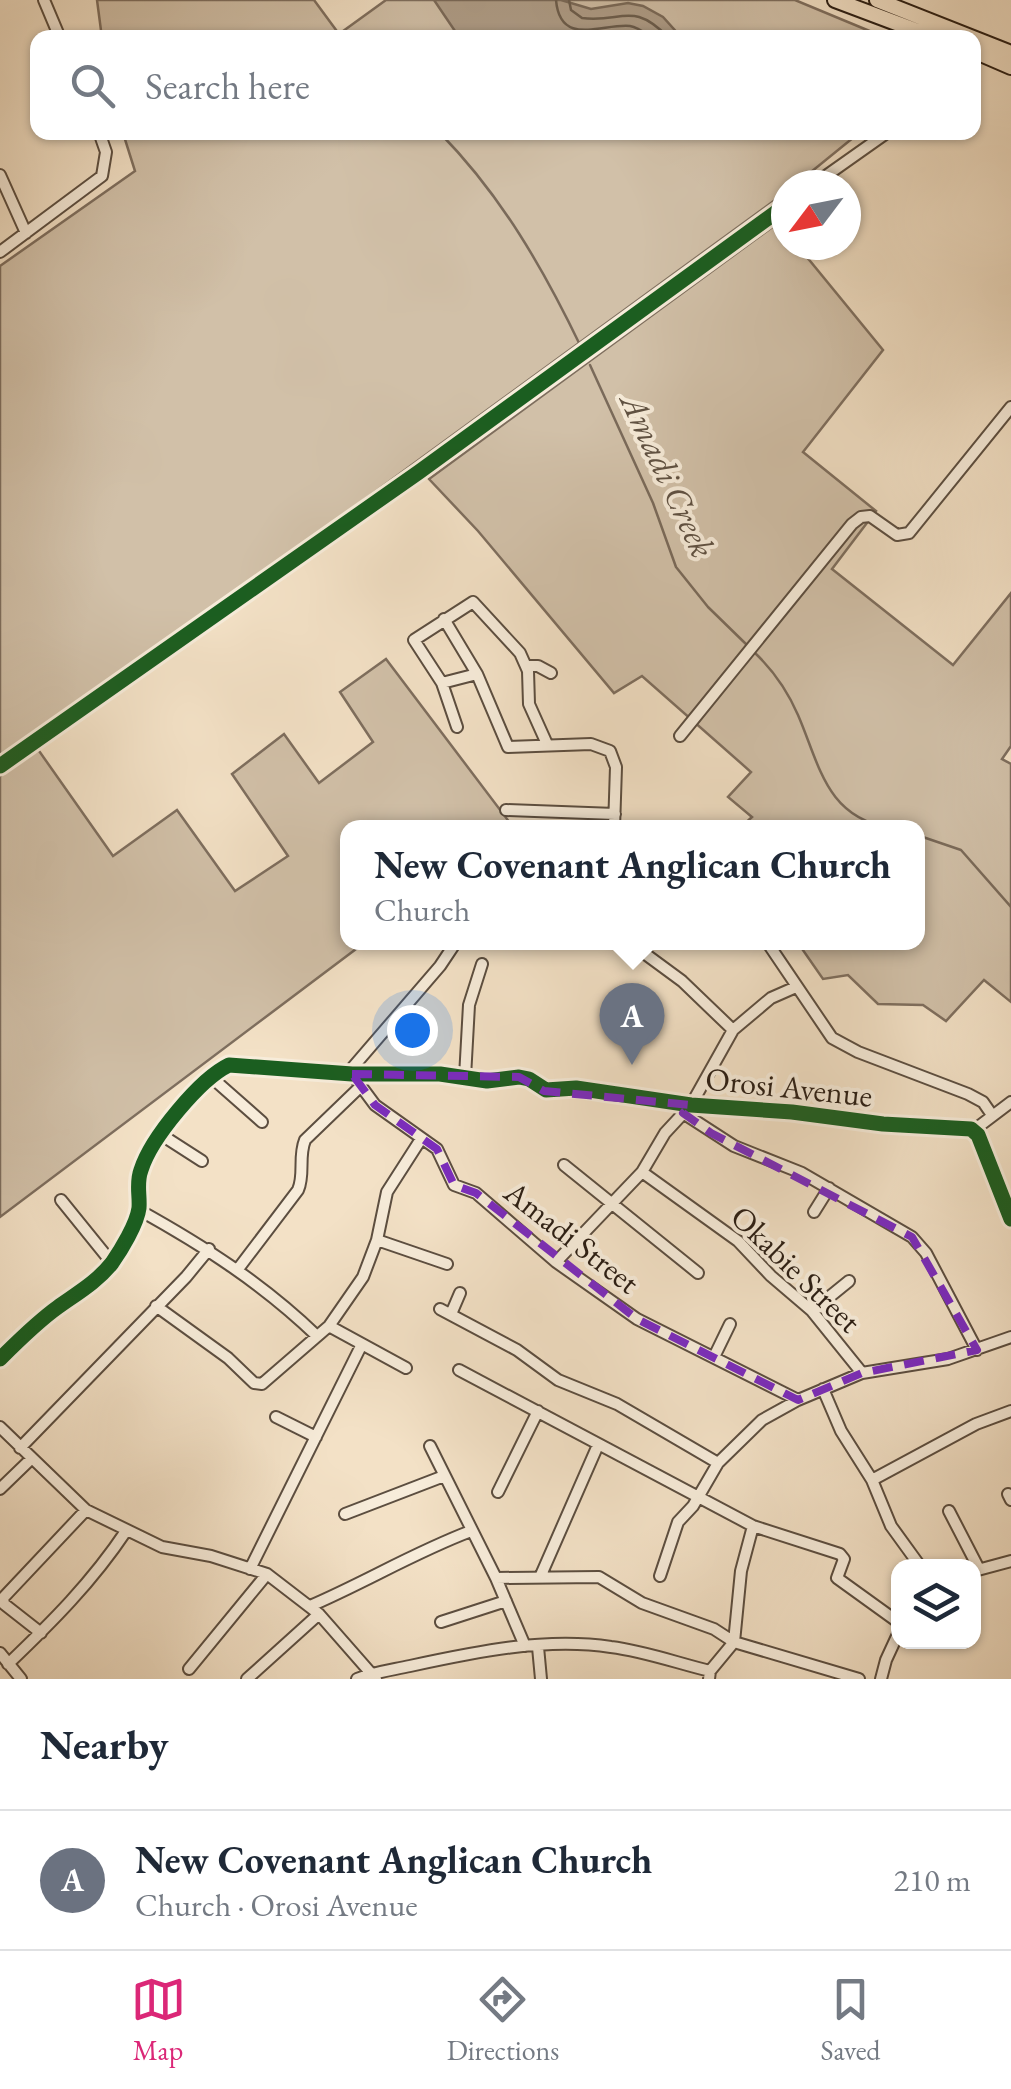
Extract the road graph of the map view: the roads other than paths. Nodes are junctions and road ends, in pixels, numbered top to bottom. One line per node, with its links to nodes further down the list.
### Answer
1 (44, 0): 4 (street)
2 (836, 0): 5 (highway)
3 (877, 0): 6 (highway)
4 (57, 30)
5 (915, 30)
6 (953, 30)
7 (981, 41): 8 (highway)
8 (1011, 53)
9 (981, 56): 10 (highway)
10 (1011, 67)
11 (102, 140): 16 (street)
12 (877, 140): 13 (street)
13 (835, 170)
14 (0, 175): 16 (street)
15 (771, 216): 27 (street)
16 (26, 233): 17 (street)
17 (0, 252)
18 (1011, 407): 25 (street)
19 (444, 618): 20 (street); 22 (street); 23 (street)
20 (526, 666): 21 (street); 26 (street)
21 (552, 673)
22 (477, 674): 23 (street); 26 (street)
23 (442, 682): 24 (street)
24 (457, 728)
25 (680, 736)
26 (547, 744): 29 (street)
27 (0, 766)
28 (506, 810): 29 (street)
29 (615, 814): 30 (street)
30 (615, 820)
31 (451, 950): 37 (street)
32 (641, 950): 36 (street)
33 (772, 950): 35 (street)
34 (482, 964): 39 (street)
35 (796, 988): 36 (street); 43 (street)
36 (733, 1030): 42 (street)
37 (350, 1074): 38 (street, Orosi Avenue); 39 (street, Orosi Avenue); 40 (street, Amadi Street)
38 (211, 1077): 44 (street); 46 (street)
39 (464, 1077): 42 (street, Orosi Avenue)
40 (360, 1087): 47 (street, Amadi Street); 62 (street)
41 (1011, 1102): 43 (street)
42 (688, 1109): 45 (street, Orosi Avenue); 50 (street); 51 (street)
43 (992, 1115): 45 (street)
44 (262, 1122)
45 (974, 1130): 56 (street)
46 (160, 1134): 48 (street); 54 (street)
47 (421, 1139): 57 (street); 59 (street, Amadi Street)
48 (202, 1161)
49 (564, 1165): 53 (street)
50 (642, 1172): 53 (street); 67 (street, Okabie Street)
51 (829, 1188): 55 (street); 73 (street)
52 (61, 1200): 60 (street)
53 (613, 1203): 59 (street); 63 (street)
54 (139, 1210): 58 (street); 60 (street)
55 (814, 1212)
56 (1011, 1219)
57 (377, 1240): 61 (street); 69 (street)
58 (209, 1249): 62 (street); 66 (street)
59 (556, 1262): 74 (street, Amadi Street)
60 (112, 1263): 75 (street)
61 (447, 1264)
62 (238, 1269): 70 (street)
63 (698, 1273)
64 (849, 1281): 67 (street)
65 (460, 1292): 90 (street)
66 (156, 1306): 70 (street); 88 (street)
67 (812, 1311): 78 (street, Okabie Street)
68 (730, 1324): 74 (street)
69 (329, 1326): 70 (street); 72 (street)
70 (317, 1336)
71 (1011, 1337): 73 (street)
72 (362, 1344): 76 (street); 85 (street)
73 (977, 1350): 78 (street)
74 (714, 1357): 80 (street, Amadi Street)
75 (0, 1359)
76 (406, 1368)
77 (458, 1370): 81 (street)
78 (862, 1372): 79 (street)
79 (822, 1389): 80 (street); 92 (street)
80 (798, 1400): 90 (street)
81 (538, 1412): 86 (street); 94 (street)
82 (1011, 1412): 92 (street)
83 (276, 1417): 85 (street)
84 (0, 1427): 88 (street)
85 (316, 1437): 105 (street)
86 (598, 1445): 95 (street); 108 (street)
87 (430, 1446): 91 (street)
88 (20, 1448): 89 (street)
89 (31, 1459): 93 (street); 96 (street)
90 (718, 1463): 95 (street)
91 (444, 1476): 98 (street); 101 (street)
92 (872, 1480): 102 (street)
93 (0, 1489)
94 (498, 1492)
95 (698, 1497): 99 (street); 109 (street)
96 (86, 1510): 100 (street); 115 (street)
97 (949, 1511): 103 (street)
98 (345, 1514)
99 (753, 1526): 113 (street); 116 (street)
100 (126, 1531): 105 (street); 115 (street)
101 (471, 1531): 110 (street); 112 (street)
102 (915, 1559)
103 (971, 1559)
104 (1011, 1561): 106 (street)
105 (250, 1569): 107 (street)
106 (981, 1569)
107 (266, 1574): 112 (street); 122 (street)
108 (541, 1575): 110 (street); 116 (street)
109 (660, 1576)
110 (496, 1578): 111 (street)
111 (506, 1602): 114 (street); 117 (street)
112 (314, 1610): 124 (street); 126 (street)
113 (891, 1617)
114 (440, 1622)
115 (41, 1634): 121 (street)
116 (734, 1642): 123 (street); 129 (street)
117 (524, 1646): 118 (street); 124 (street)
118 (538, 1646): 123 (street); 128 (street)
119 (891, 1649): 130 (street)
120 (0, 1654): 121 (street)
121 (8, 1664): 125 (street)
122 (189, 1668)
123 (710, 1675)
124 (374, 1676): 127 (street)
125 (21, 1679)
126 (247, 1679)
127 (358, 1679)
128 (540, 1679)
129 (859, 1679)
130 (881, 1679)

